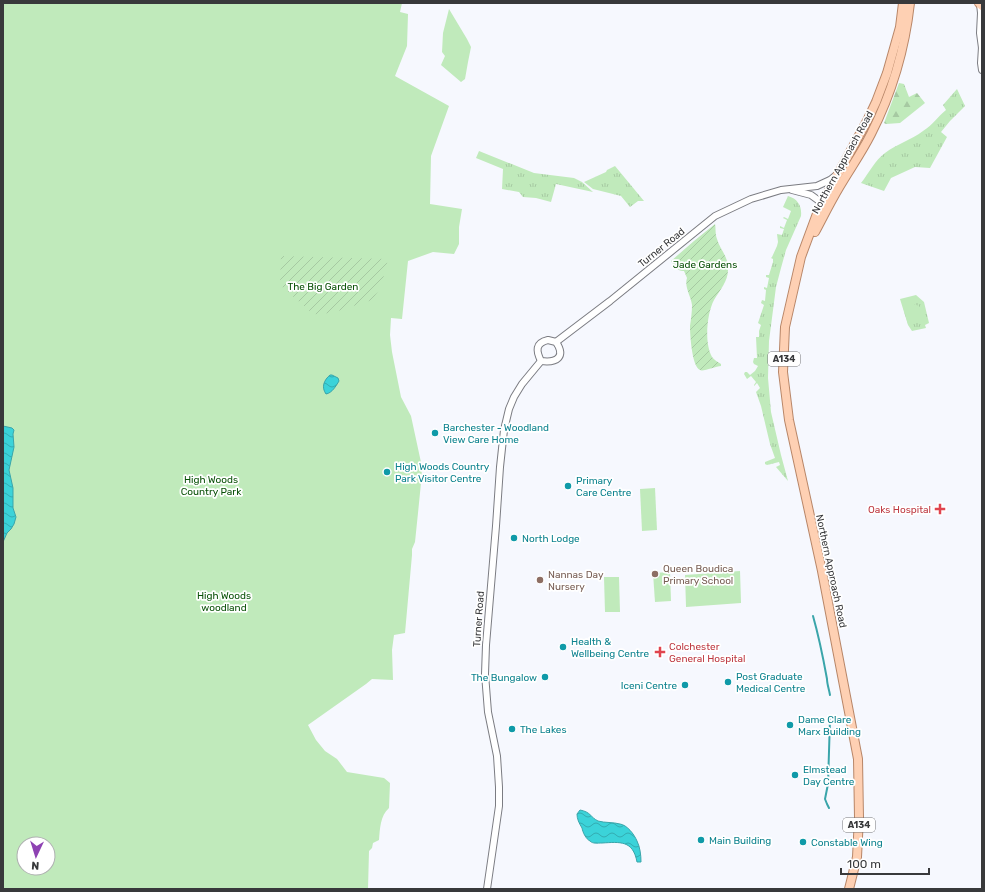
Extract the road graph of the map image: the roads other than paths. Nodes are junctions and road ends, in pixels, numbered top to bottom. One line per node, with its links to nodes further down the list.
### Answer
1 (903, 3): 6 (main road, Northern Approach Road / A134)
2 (910, 3): 9 (main road, Northern Approach Road / A134)
3 (980, 4): 4 (street)
4 (982, 48): 5 (street)
5 (982, 70)
6 (839, 173): 7 (street, Turner Road); 9 (main road, Northern Approach Road / A134)
7 (817, 186): 8 (street, Turner Road); 9 (street)
8 (789, 189): 10 (street, Turner Road); 12 (street, Turner Road)
9 (831, 195): 10 (main road, A134); 11 (main road, Northern Approach Road / A134)
10 (822, 203): 11 (main road, Northern Approach Road / A134)
11 (801, 257): 15 (main road, Northern Approach Road / A134)
12 (556, 342): 13 (street); 13 (street, Turner Road)
13 (542, 361): 14 (street, Turner Road)
14 (487, 889)
15 (848, 889)

